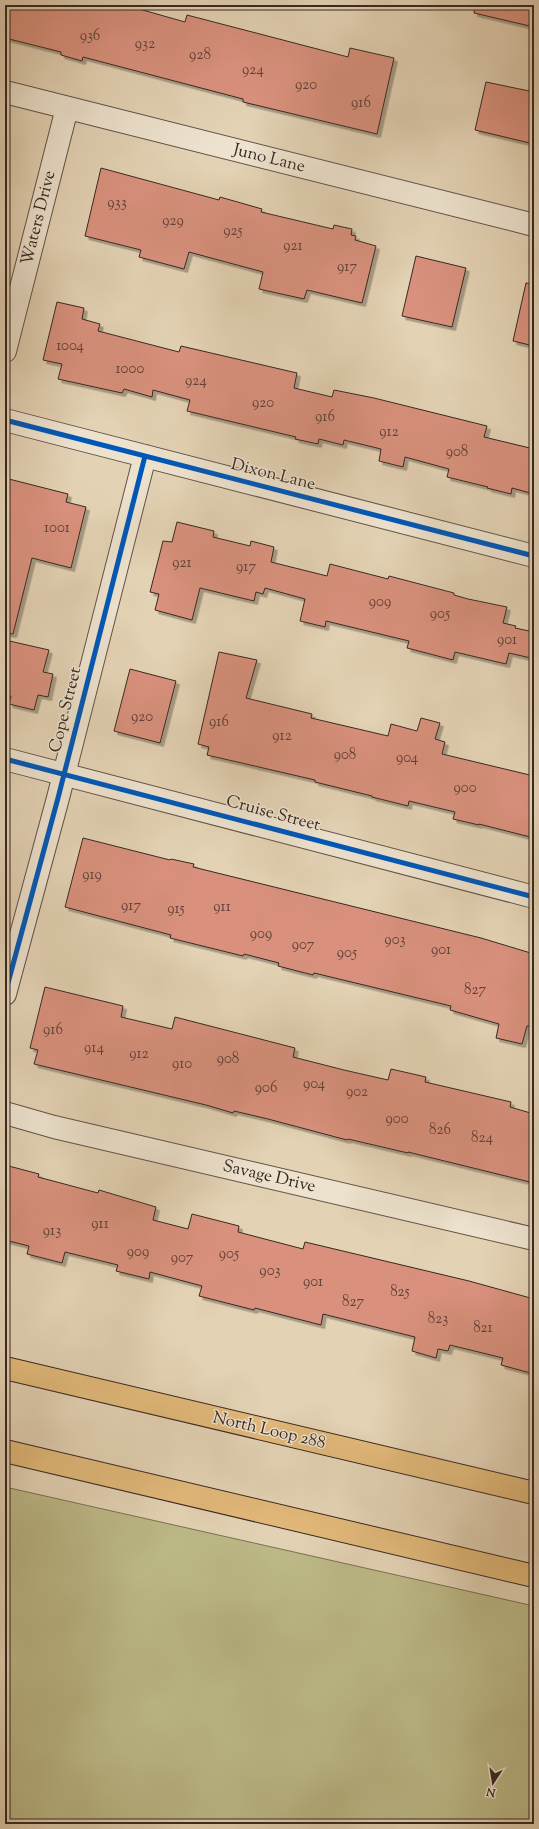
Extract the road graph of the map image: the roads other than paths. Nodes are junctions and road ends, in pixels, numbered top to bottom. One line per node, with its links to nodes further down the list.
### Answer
1 (5, 92): 2 (street, Juno Lane)
2 (67, 108): 3 (street, Juno Lane); 4 (street, Waters Drive)
3 (534, 225)
4 (5, 351)
5 (5, 420): 6 (street, Dixon Lane)
6 (145, 456): 7 (street, Dixon Lane); 9 (street, Cope Street)
7 (534, 556)
8 (5, 759): 9 (street, Cruise Street)
9 (64, 774): 10 (street, Cruise Street); 11 (street, Cope Street)
10 (534, 897)
11 (5, 994)
12 (5, 1114): 13 (street, Savage Drive)
13 (534, 1239)
14 (5, 1368): 16 (highway, North Loop 288)
15 (5, 1452): 17 (highway)
16 (534, 1493)
17 (534, 1576)

